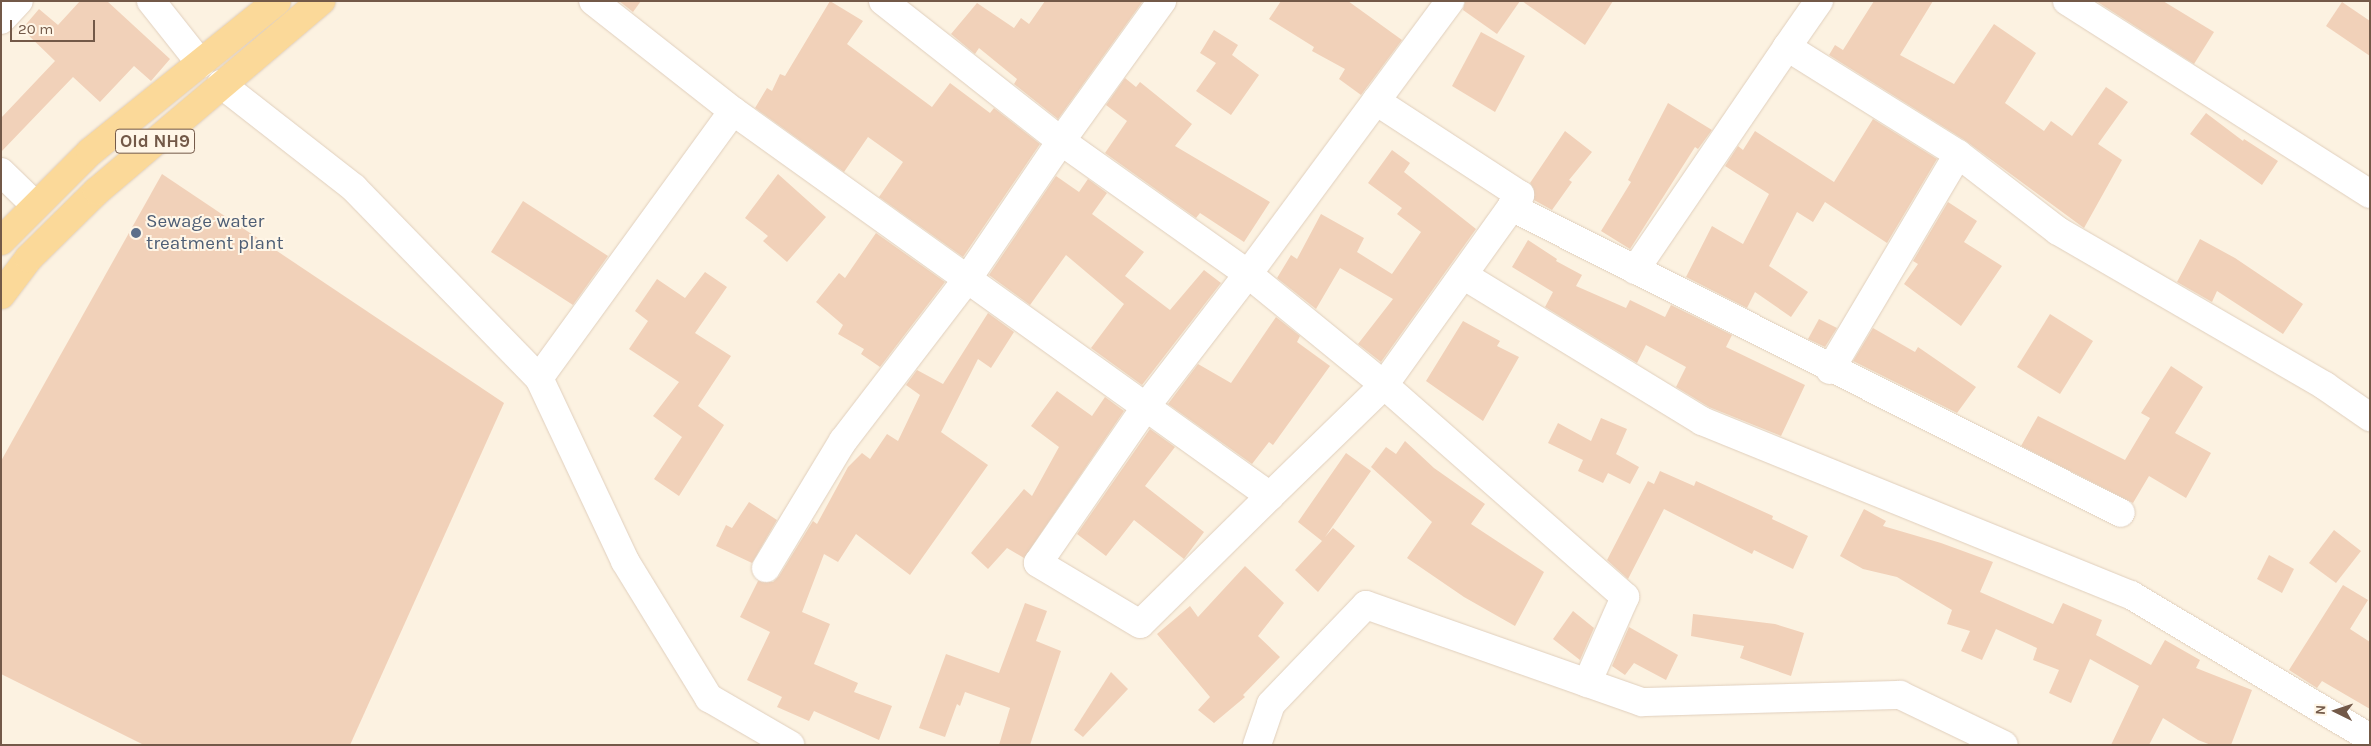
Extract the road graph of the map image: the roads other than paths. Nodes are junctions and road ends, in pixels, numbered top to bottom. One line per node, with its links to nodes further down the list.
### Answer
1 (19, 1): 11 (street)
2 (151, 1): 13 (street)
3 (277, 1): 13 (main road, Old NH9)
4 (321, 1): 14 (main road, Old NH9)
5 (593, 1): 16 (street)
6 (883, 1): 17 (street)
7 (1162, 1): 17 (street)
8 (1450, 1): 15 (street)
9 (1819, 1): 12 (street)
10 (2067, 1): 20 (street)
11 (1, 20)
12 (1787, 47): 18 (street); 24 (street)
13 (200, 64): 21 (main road, Old NH9)
14 (221, 84): 28 (main road, Old NH9); 30 (street)
15 (1376, 101): 22 (street); 25 (street)
16 (733, 111): 27 (street); 30 (street)
17 (1061, 141): 25 (street); 27 (street)
18 (1958, 154): 29 (street); 33 (street)
19 (1, 172): 21 (street)
20 (2370, 194)
21 (35, 205): 23 (main road, Old NH9)
22 (1511, 208): 24 (street); 26 (street)
23 (1, 241)
24 (1636, 270): 29 (street)
25 (1248, 274): 31 (street); 32 (street)
26 (1463, 275): 31 (street); 38 (street)
27 (968, 278): 32 (street); 36 (street)
28 (1, 295)
29 (1830, 370): 35 (street)
30 (539, 378): 39 (street)
31 (1384, 385): 34 (street); 37 (street)
32 (1147, 405): 34 (street); 34 (street)
33 (2370, 417)
34 (1270, 496)
35 (2121, 514)
36 (766, 568)
37 (1587, 683): 40 (street); 41 (street)
38 (2370, 738)
39 (790, 745)
40 (1257, 745)
41 (2004, 745)

